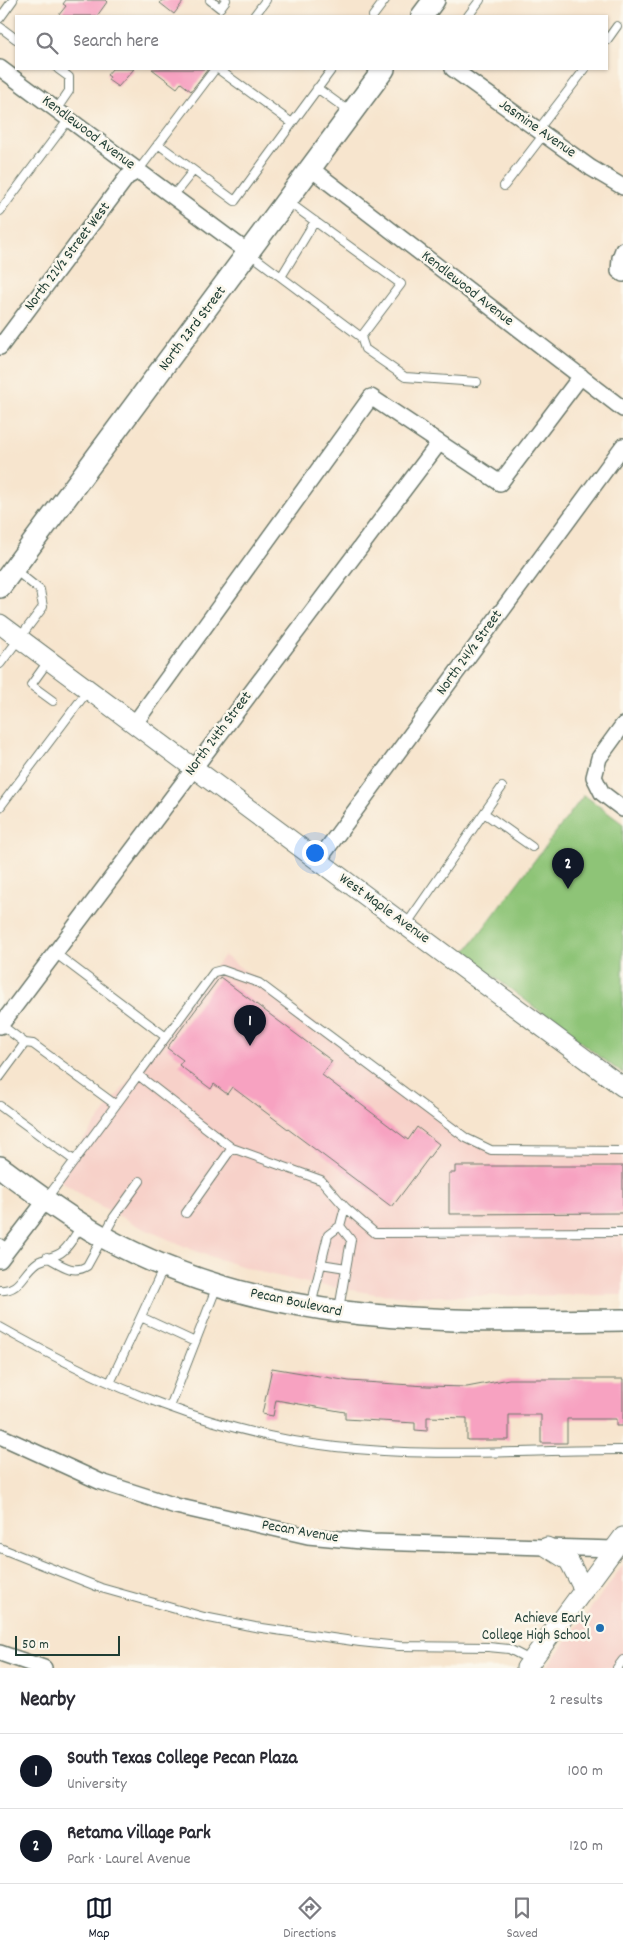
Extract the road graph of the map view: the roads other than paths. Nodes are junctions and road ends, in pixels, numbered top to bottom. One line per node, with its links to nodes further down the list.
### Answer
1 (13, 0): 12 (lane)
2 (210, 0): 3 (lane)
3 (226, 0)
4 (266, 0): 8 (lane)
5 (385, 0): 9 (lane)
6 (434, 0): 10 (main road)
7 (480, 0): 11 (lane)
8 (255, 15)
9 (374, 15)
10 (423, 15)
11 (469, 15)
12 (0, 18)
13 (617, 26): 16 (lane)
14 (0, 27): 15 (lane)
15 (15, 37)
16 (608, 39)
17 (0, 68): 26 (street, Kendlewood Avenue)
18 (60, 70): 26 (lane)
19 (213, 70): 31 (lane)
20 (219, 70): 29 (lane)
21 (331, 70): 25 (lane)
22 (383, 70): 27 (main road, North 23rd Street)
23 (454, 70): 30 (street, Jasmine Avenue)
24 (584, 70): 30 (lane)
25 (318, 88): 27 (lane); 29 (lane)
26 (56, 110): 28 (street, Kendlewood Avenue)
27 (351, 113): 32 (main road, North 23rd Street)
28 (69, 119): 34 (street, Kendlewood Avenue); 39 (lane)
29 (292, 123): 33 (lane)
30 (541, 132): 35 (lane); 36 (street, Jasmine Avenue)
31 (158, 144): 33 (lane); 34 (lane)
32 (310, 168): 38 (main road, North 23rd Street); 47 (street, Kendlewood Avenue)
33 (192, 170): 37 (lane)
34 (138, 171): 37 (street, Kendlewood Avenue); 46 (street, North 22½ Street West)
35 (504, 186)
36 (623, 187)
37 (173, 196): 42 (street, Kendlewood Avenue)
38 (287, 201): 40 (lane); 42 (main road, North 23rd Street)
39 (0, 211)
40 (315, 221): 44 (lane); 45 (lane)
41 (623, 250): 43 (street)
42 (249, 253): 44 (lane); 52 (main road, North 23rd Street)
43 (623, 274)
44 (281, 277): 45 (lane)
45 (361, 337): 48 (lane)
46 (0, 347)
47 (581, 376): 49 (street, Kendlewood Avenue); 50 (street)
48 (477, 382)
49 (623, 409)
50 (439, 443): 60 (street); 62 (street, North 24th Street)
51 (623, 446): 68 (street, North 24½ Street)
52 (13, 569): 53 (main road, North 23rd Street); 55 (lane)
53 (0, 587)
54 (0, 624): 55 (street, West Maple Avenue)
55 (20, 638): 56 (street, West Maple Avenue); 57 (lane)
56 (49, 660): 58 (street, West Maple Avenue); 59 (lane)
57 (0, 664)
58 (89, 689): 60 (street, West Maple Avenue); 64 (lane)
59 (53, 701)
60 (135, 722): 62 (street, West Maple Avenue)
61 (623, 725): 65 (street)
62 (195, 767): 68 (street, West Maple Avenue); 70 (street, North 24th Street)
63 (502, 787): 66 (lane)
64 (0, 807)
65 (623, 809)
66 (484, 813): 67 (lane); 69 (lane)
67 (532, 847)
68 (318, 860): 69 (street, West Maple Avenue)
69 (406, 925): 76 (street, West Maple Avenue)
70 (55, 953): 71 (street, North 24th Street); 72 (lane)
71 (0, 1025): 73 (lane)
72 (166, 1037): 74 (lane); 80 (lane)
73 (25, 1043): 75 (lane); 77 (lane)
74 (138, 1075): 77 (lane); 79 (lane)
75 (0, 1077)
76 (623, 1087)
77 (116, 1105): 81 (lane)
78 (0, 1106): 81 (lane)
79 (232, 1148): 85 (lane); 86 (lane)
80 (623, 1151)
81 (75, 1161): 84 (lane)
82 (0, 1167): 84 (main road, Pecan Boulevard)
83 (140, 1181): 90 (lane)
84 (46, 1200): 87 (main road, Pecan Boulevard); 91 (street)
85 (345, 1207): 88 (lane); 89 (lane)
86 (186, 1213)
87 (83, 1225): 90 (main road, Pecan Boulevard); 92 (lane)
88 (340, 1226): 93 (lane); 95 (lane)
89 (623, 1232)
90 (103, 1237): 92 (lane); 94 (main road, Pecan Boulevard)
91 (3, 1250)
92 (46, 1257): 97 (lane)
93 (321, 1264): 95 (lane); 98 (lane)
94 (165, 1265): 96 (main road, Pecan Boulevard); 100 (lane)
95 (346, 1268): 99 (lane)
96 (218, 1284): 98 (main road, Pecan Boulevard); 103 (lane)
97 (0, 1290)
98 (310, 1308): 99 (main road, Pecan Boulevard)
99 (338, 1313): 101 (main road, Pecan Boulevard)
100 (141, 1317): 103 (lane); 104 (lane)
101 (623, 1320)
102 (0, 1327): 104 (lane)
103 (195, 1342): 105 (lane)
104 (110, 1383): 105 (lane)
105 (170, 1407): 107 (lane)
106 (0, 1436): 109 (street, Pecan Avenue)
107 (623, 1450)
108 (619, 1543): 109 (street, Pecan Avenue); 111 (street)
109 (547, 1547): 111 (street)
110 (0, 1548): 114 (lane)
111 (584, 1590): 114 (street)
112 (0, 1653): 115 (street)
113 (623, 1660): 116 (lane)
114 (529, 1664)
115 (44, 1668)
116 (617, 1668)

